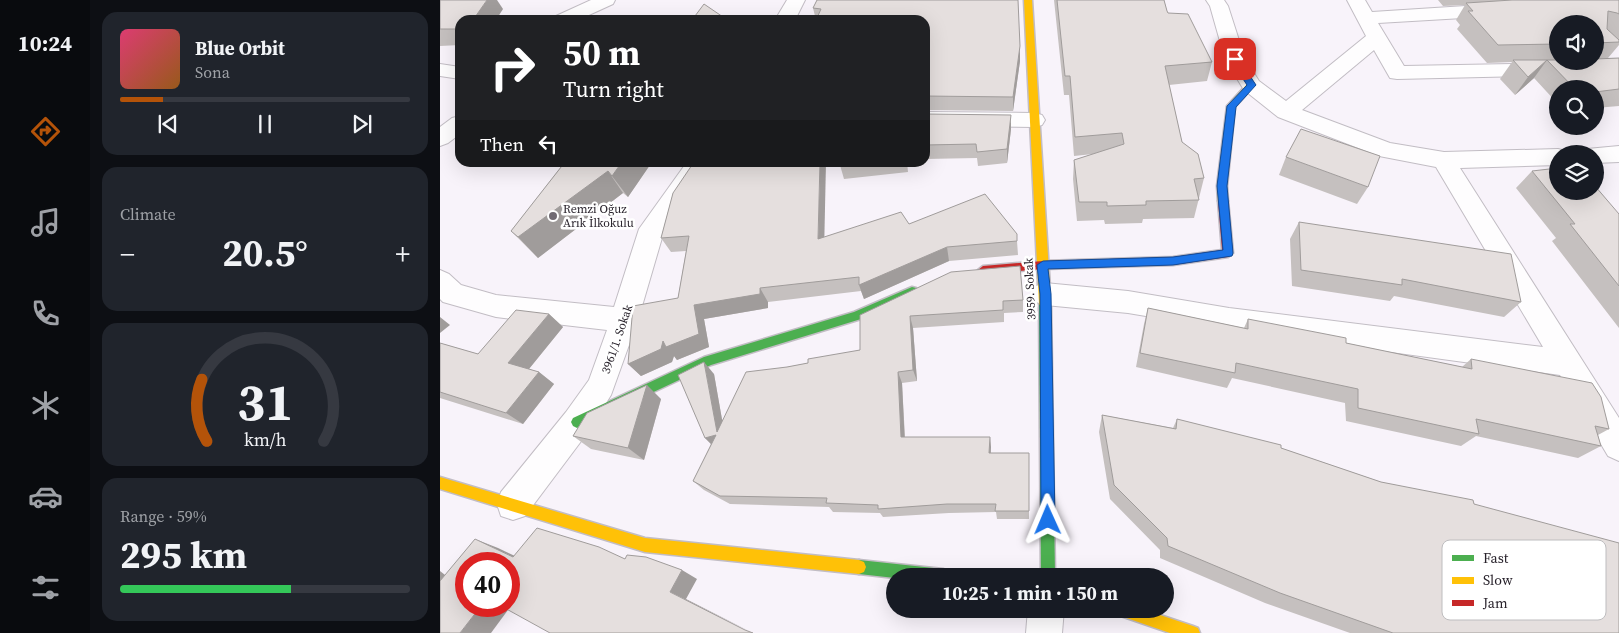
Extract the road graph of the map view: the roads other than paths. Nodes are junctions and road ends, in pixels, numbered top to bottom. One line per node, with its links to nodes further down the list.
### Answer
1 (604, 0): 7 (street)
2 (796, 0): 8 (street)
3 (1028, 0): 17 (street, 3959. Sokak)
4 (1215, 0): 14 (street)
5 (1356, 0): 9 (street)
6 (1513, 9): 9 (street)
7 (573, 15)
8 (788, 15)
9 (1366, 18): 10 (street)
10 (1377, 37): 11 (street); 15 (street)
11 (1619, 68)
12 (440, 70): 13 (street)
13 (455, 72)
14 (1251, 85): 15 (street); 25 (street)
15 (1286, 112): 23 (street)
16 (930, 119): 17 (street)
17 (1034, 120): 25 (street, 3959. Sokak)
18 (455, 127): 19 (street)
19 (440, 138)
20 (1619, 154): 21 (street)
21 (1604, 155)
22 (1549, 157): 23 (street)
23 (1444, 160): 31 (street)
24 (696, 167): 30 (street, 3961/1. Sokak)
25 (1043, 265): 26 (street); 29 (street, 3959. Sokak)
26 (968, 271)
27 (440, 281): 30 (street)
28 (925, 285): 32 (street)
29 (1045, 294): 31 (street); 36 (street, 3959. Sokak)
30 (624, 320): 32 (street, 3961/1. Sokak)
31 (1568, 363): 33 (street)
32 (576, 422): 35 (street, 3961/1. Sokak)
33 (1619, 446)
34 (440, 483): 35 (street)
35 (513, 504): 37 (street)
36 (1048, 568)
37 (886, 570)
38 (1045, 618): 40 (street)
39 (1147, 618): 41 (street)
40 (1044, 633)
41 (1193, 633)

